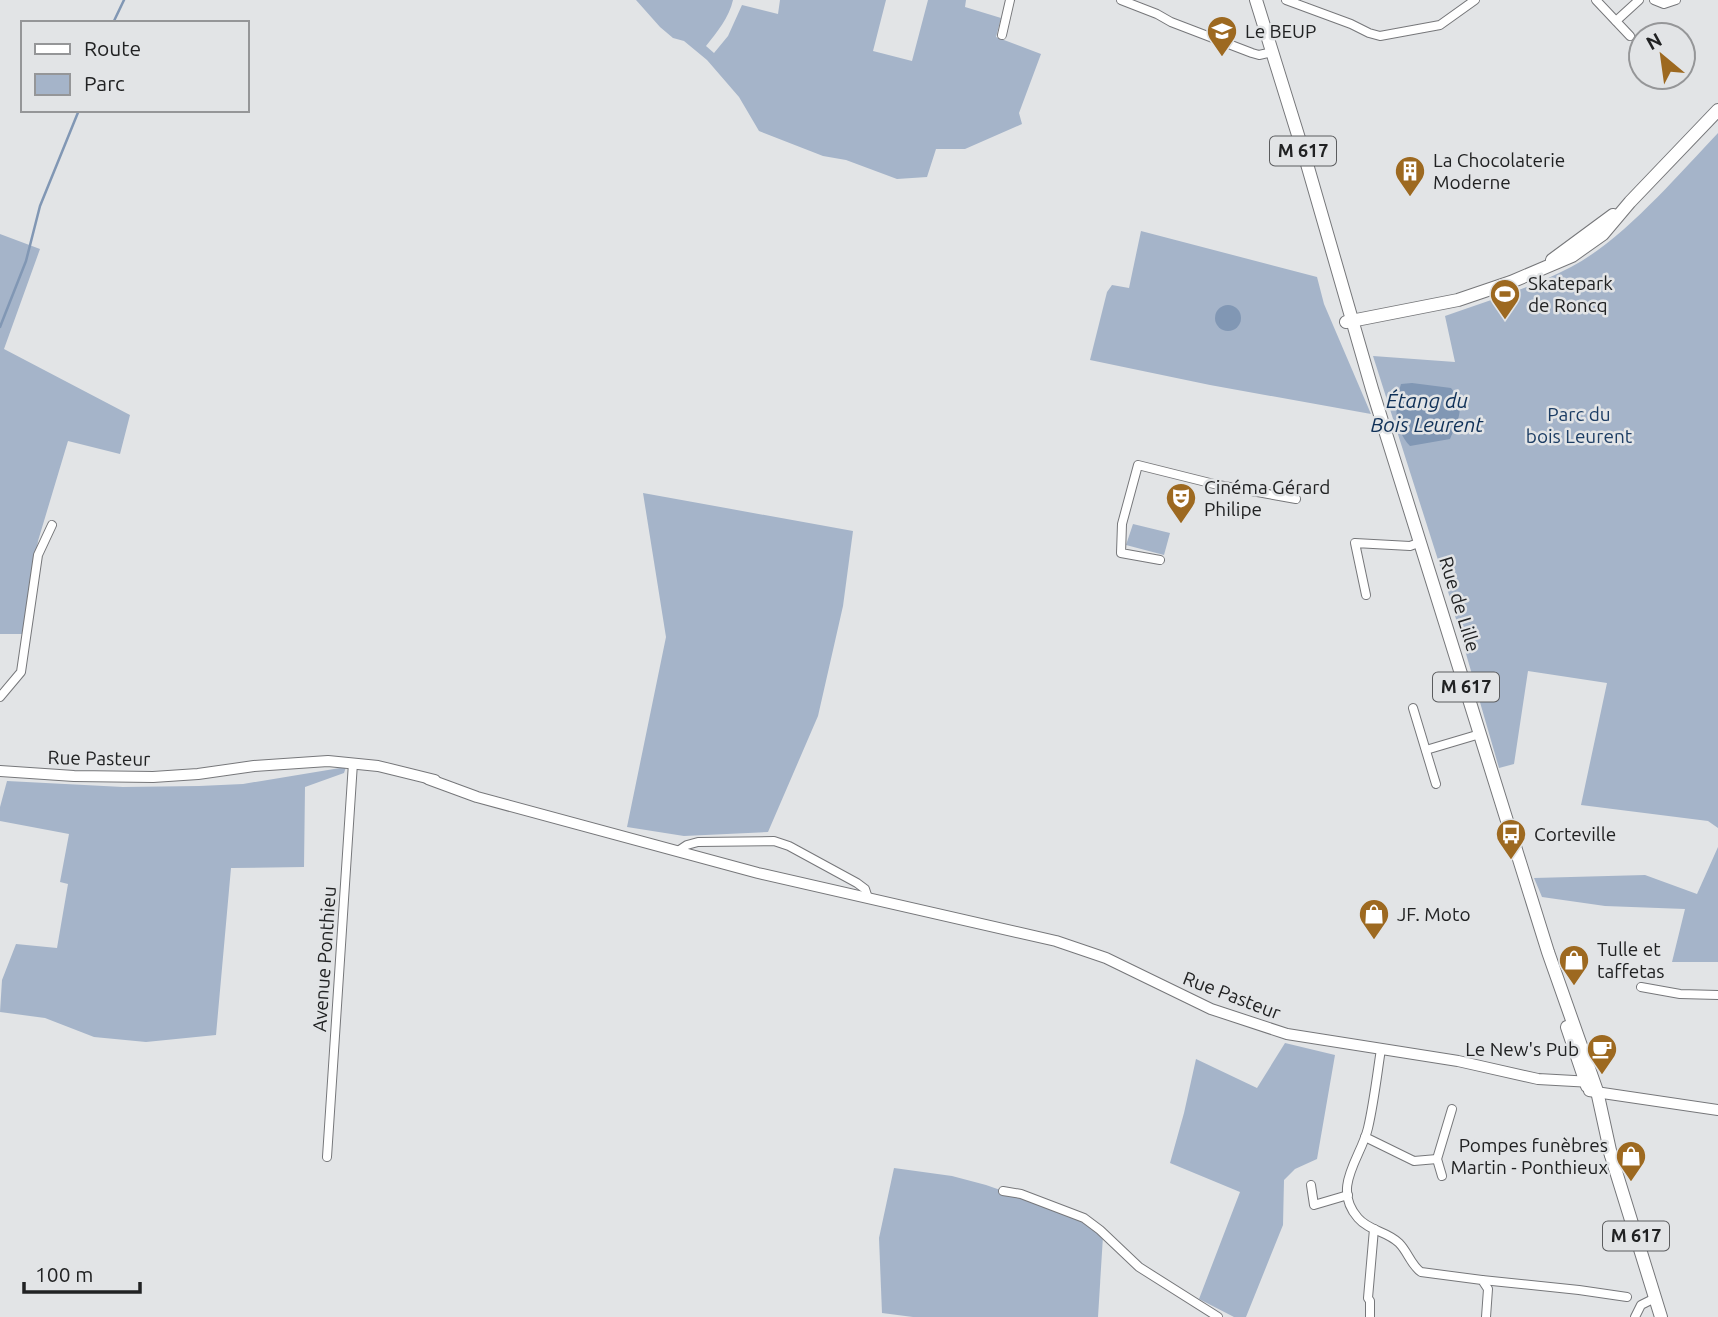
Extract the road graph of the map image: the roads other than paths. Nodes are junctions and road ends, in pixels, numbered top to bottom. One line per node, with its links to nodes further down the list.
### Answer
1 (1010, 0): 12 (street)
2 (1121, 0): 13 (street)
3 (1253, 0): 13 (main road, Rue de Lille / M 617)
4 (1286, 0): 5 (street)
5 (1475, 0)
6 (1596, 0): 10 (street)
7 (1639, 0): 10 (street)
8 (1654, 0): 9 (street)
9 (1676, 0)
10 (1616, 21): 11 (street)
11 (1627, 33)
12 (1002, 35)
13 (1269, 53): 15 (main road, Rue de Lille / M 617)
14 (1718, 110): 15 (main road)
15 (1350, 321): 18 (main road, Rue de Lille / M 617)
16 (1296, 499): 19 (street)
17 (52, 525): 21 (street)
18 (1421, 542): 20 (street); 23 (main road, Rue de Lille / M 617)
19 (1160, 560)
20 (1366, 595)
21 (0, 697)
22 (1413, 708): 24 (street)
23 (1480, 734): 24 (street); 33 (main road, Rue de Lille / M 617)
24 (1426, 750): 27 (street)
25 (353, 763): 26 (main road, Rue Pasteur); 28 (main road, Rue Pasteur); 37 (street, Avenue Ponthieu)
26 (0, 771)
27 (1436, 784)
28 (678, 851): 29 (main road, Rue Pasteur); 29 (street, Rue Pasteur)
29 (868, 898): 32 (main road, Rue Pasteur)
30 (1641, 987): 31 (street)
31 (1718, 995)
32 (1381, 1049): 33 (main road, Rue Pasteur); 36 (street)
33 (1591, 1087): 35 (main road, Rue Pasteur); 46 (main road, Rue de Lille / M 617)
34 (1452, 1109): 38 (street)
35 (1718, 1110)
36 (1366, 1137): 38 (street); 42 (street)
37 (327, 1157)
38 (1437, 1159): 39 (street)
39 (1442, 1176)
40 (1311, 1185): 42 (street)
41 (1003, 1191): 47 (street)
42 (1348, 1195): 43 (street)
43 (1374, 1229): 44 (street); 48 (street)
44 (1482, 1280): 45 (street); 49 (street)
45 (1627, 1297)
46 (1655, 1298): 50 (street); 51 (main road, Rue de Lille / M 617)
47 (1218, 1317)
48 (1370, 1317)
49 (1486, 1317)
50 (1635, 1317)
51 (1661, 1317)

